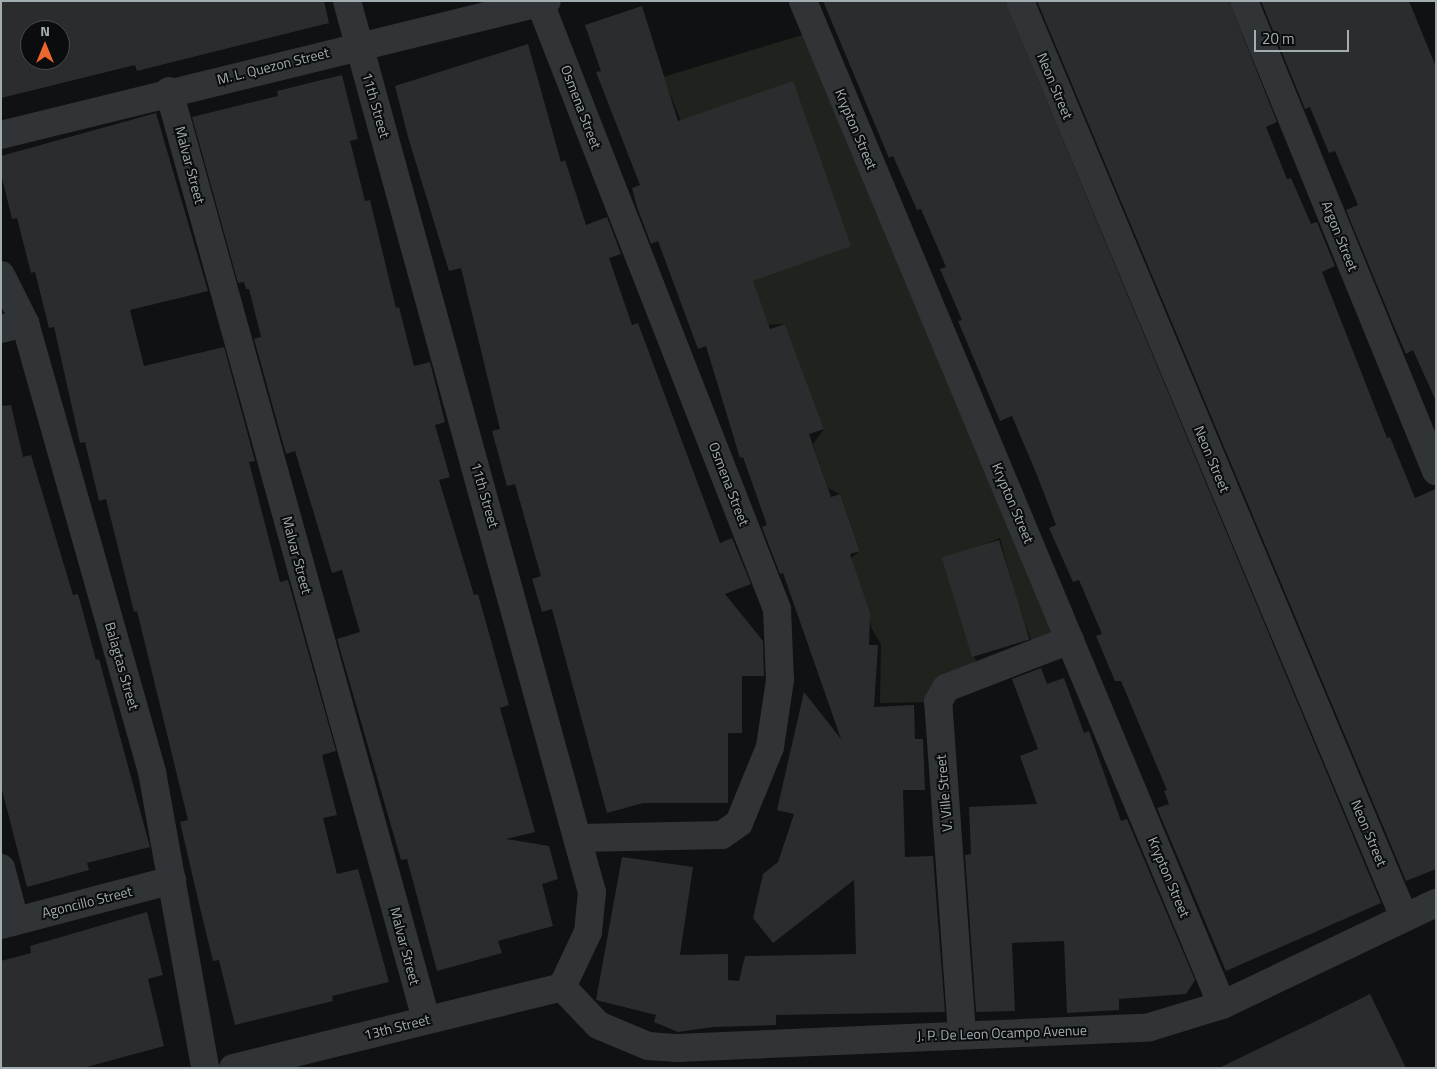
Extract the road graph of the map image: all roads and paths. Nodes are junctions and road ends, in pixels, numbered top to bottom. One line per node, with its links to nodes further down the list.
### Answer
1 (347, 1): 6 (street, 11th Street)
2 (803, 1): 12 (street, Krypton Street)
3 (1020, 1): 17 (street, Neon Street)
4 (1244, 1): 11 (street, Argon Street)
5 (543, 2): 6 (street, M. L. Quezon Street); 13 (street, Osmena Street)
6 (359, 44): 7 (street, M. L. Quezon Street); 13 (street, 11th Street)
7 (169, 91): 8 (street, M. L. Quezon Street); 21 (street, Malvar Street)
8 (1, 135)
9 (1, 275): 10 (street, Balagtas Street)
10 (13, 326): 15 (street, Balagtas Street)
11 (1436, 471)
12 (1070, 640): 20 (street, Krypton Street); 22 (street, V. Ville Street)
13 (580, 838): 19 (street, 11th Street)
14 (1, 868): 18 (street)
15 (172, 880): 18 (street, Agoncillo Street); 23 (street, Balagtas Street)
16 (1436, 902): 17 (street, J. P. De Leon Ocampo Avenue)
17 (1404, 917): 20 (street, J. P. De Leon Ocampo Avenue)
18 (8, 923)
19 (562, 987): 21 (street, 13th Street); 22 (street, J. P. De Leon Ocampo Avenue)
20 (1222, 1005): 22 (street, J. P. De Leon Ocampo Avenue)
21 (426, 1019): 24 (street, 13th Street)
22 (962, 1034)
23 (205, 1068)
24 (233, 1068)

